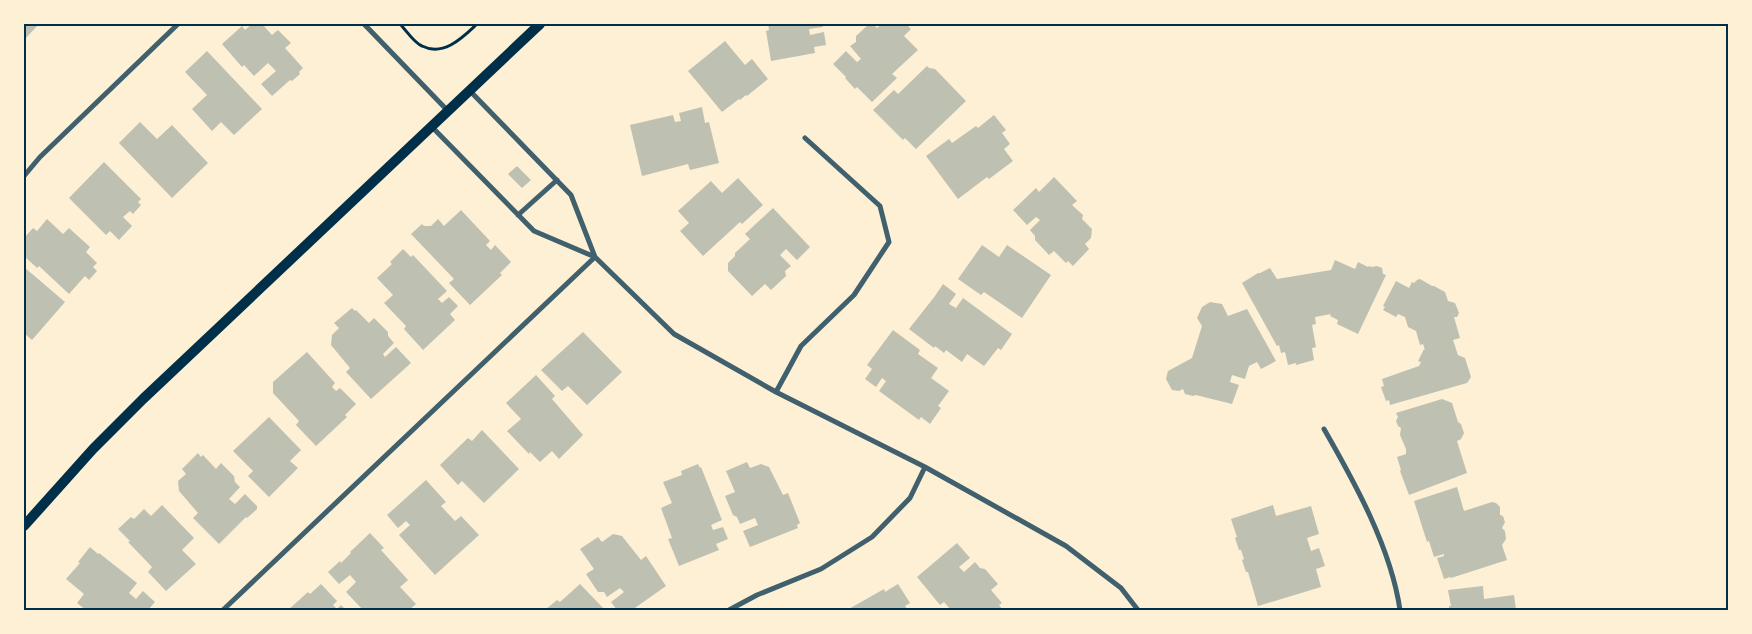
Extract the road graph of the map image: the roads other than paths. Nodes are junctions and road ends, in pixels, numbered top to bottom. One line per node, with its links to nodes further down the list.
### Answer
1 (178, 24): 8 (street)
2 (364, 24): 5 (street)
3 (540, 24): 4 (main road)
4 (470, 91): 5 (main road); 9 (street)
5 (449, 111): 6 (main road)
6 (432, 127): 10 (street); 15 (main road)
7 (805, 138): 12 (street)
8 (24, 176)
9 (556, 180): 10 (street); 11 (street)
10 (518, 215): 11 (street)
11 (595, 257): 12 (street); 16 (street)
12 (776, 392): 14 (street)
13 (1324, 429): 19 (street)
14 (925, 468): 17 (street); 18 (street)
15 (24, 526)
16 (223, 610)
17 (729, 610)
18 (1138, 610)
19 (1400, 610)

